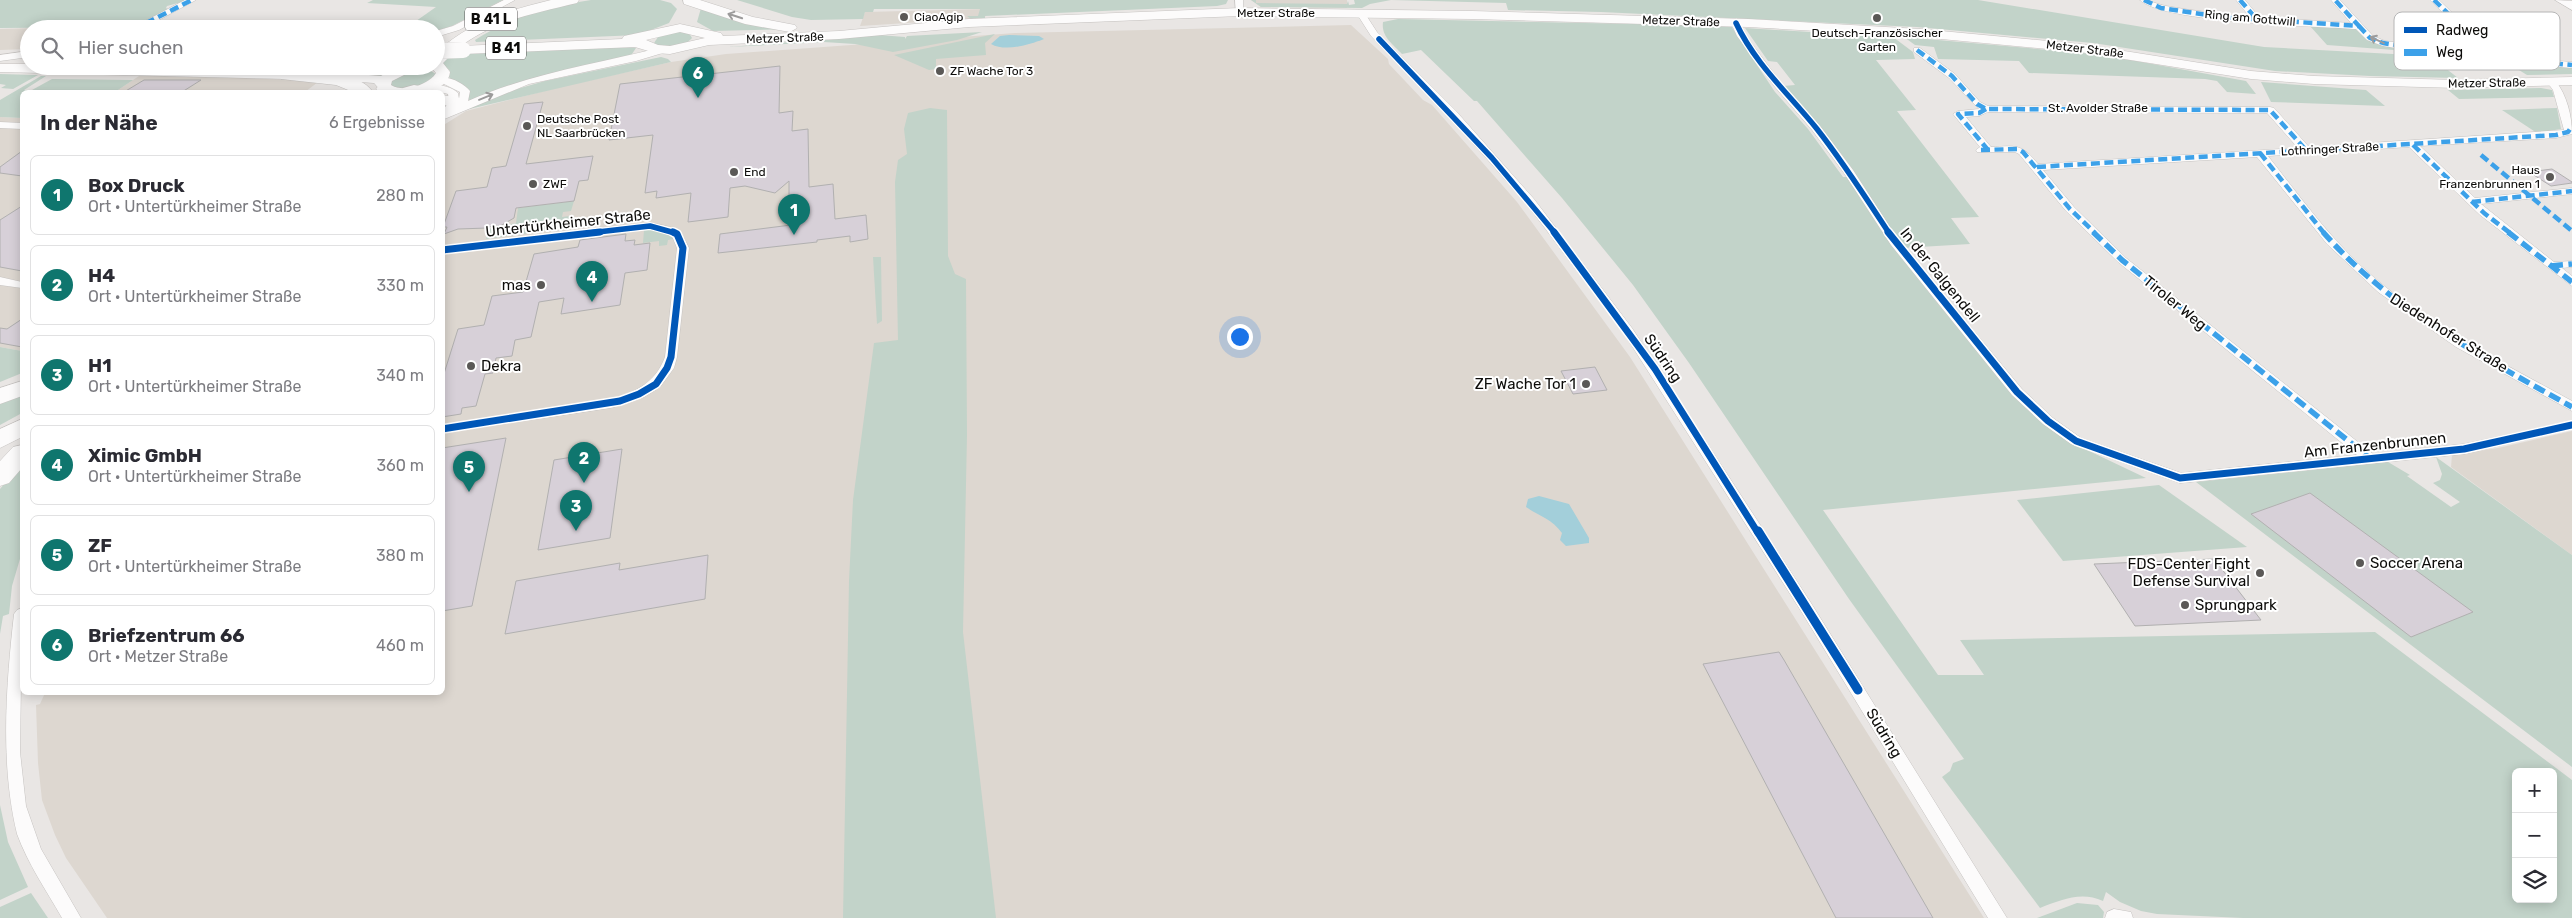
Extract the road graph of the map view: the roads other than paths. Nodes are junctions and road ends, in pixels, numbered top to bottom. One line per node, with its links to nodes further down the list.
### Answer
1 (192, 0): 17 (street)
2 (511, 0): 21 (street)
3 (553, 0): 29 (main road, B 41 L)
4 (572, 0): 35 (main road, B 41 L)
5 (673, 0): 22 (main road)
6 (2144, 0): 18 (street, Ring am Gottwill)
7 (2240, 0): 18 (street)
8 (2335, 0): 20 (street)
9 (2434, 0): 14 (street)
10 (2561, 0): 13 (street)
11 (688, 1): 24 (main road, one-way to 11); 25 (main road)
12 (1240, 6): 15 (main road, Metzer Straße); 23 (main road, Metzer Straße)
13 (2572, 6)
14 (2446, 12)
15 (1357, 14): 16 (main road, Metzer Straße); 26 (street, Südring); 40 (street, Südring)
16 (1384, 14): 19 (main road, Metzer Straße); 26 (street)
17 (152, 20)
18 (2258, 21): 20 (street, Ring am Gottwill)
19 (1736, 23): 46 (main road, Metzer Straße); 80 (street, In der Galgendell)
20 (2359, 26): 28 (street, one-way to 20)
21 (445, 31)
22 (664, 31): 25 (main road, Metzer Straße); 27 (main road); 30 (main road, Metzer Straße / B 41)
23 (876, 31): 24 (main road, Metzer Straße); 25 (main road, Metzer Straße)
24 (820, 32): 25 (main road, Metzer Straße)
25 (694, 35): 31 (main road, Metzer Straße)
26 (1380, 39): 40 (street, Südring)
27 (647, 44): 30 (main road, Metzer Straße / B 41); 31 (main road, Metzer Straße)
28 (2394, 45)
29 (445, 46)
30 (549, 46): 33 (main road, Metzer Straße / B 41, bridge)
31 (664, 50): 50 (street, one-way to 31)
32 (1917, 50): 51 (street)
33 (445, 51)
34 (20, 57): 37 (street)
35 (445, 58)
36 (20, 63): 37 (main road)
37 (1, 64): 38 (main road); 39 (main road)
38 (20, 65)
39 (20, 65)
40 (1409, 70): 83 (street, Südring)
41 (286, 75): 47 (main road); 48 (highway)
42 (392, 75): 47 (main road)
43 (430, 75): 49 (main road)
44 (445, 75): 50 (street)
45 (2572, 81): 46 (main road, Metzer Straße)
46 (2552, 82): 55 (street, Lothringer Straße)
47 (386, 88)
48 (361, 90)
49 (417, 90): 50 (street)
50 (449, 109)
51 (1986, 109): 54 (street, St. Avolder Straße); 56 (street, Tiroler Weg)
52 (0, 125): 53 (street)
53 (20, 126)
54 (2292, 134): 57 (street)
55 (2413, 145): 57 (street, Lothringer Straße); 61 (street)
56 (1984, 150): 59 (street, Tiroler Weg)
57 (2306, 150): 58 (street, Lothringer Straße)
58 (2260, 153): 59 (street, Lothringer Straße); 70 (street, Diedenhofer Straße)
59 (2037, 167): 78 (street, Tiroler Weg)
60 (2572, 191): 61 (street)
61 (2472, 202): 64 (street)
62 (445, 250): 74 (street, Untertürkheimer Straße)
63 (2572, 264): 64 (street)
64 (2551, 266): 66 (street)
65 (0, 281): 67 (street)
66 (2572, 282)
67 (20, 285)
68 (20, 389): 69 (highway)
69 (0, 396)
70 (2572, 407)
71 (20, 420): 75 (highway)
72 (2572, 425): 78 (street, Am Franzenbrunnen)
73 (20, 428): 76 (highway)
74 (445, 429)
75 (0, 431)
76 (0, 440)
77 (20, 455): 79 (highway)
78 (2371, 459): 80 (street, Am Franzenbrunnen)
79 (0, 477)
80 (2180, 478)
81 (20, 640): 82 (street)
82 (72, 918)
83 (1998, 918)

